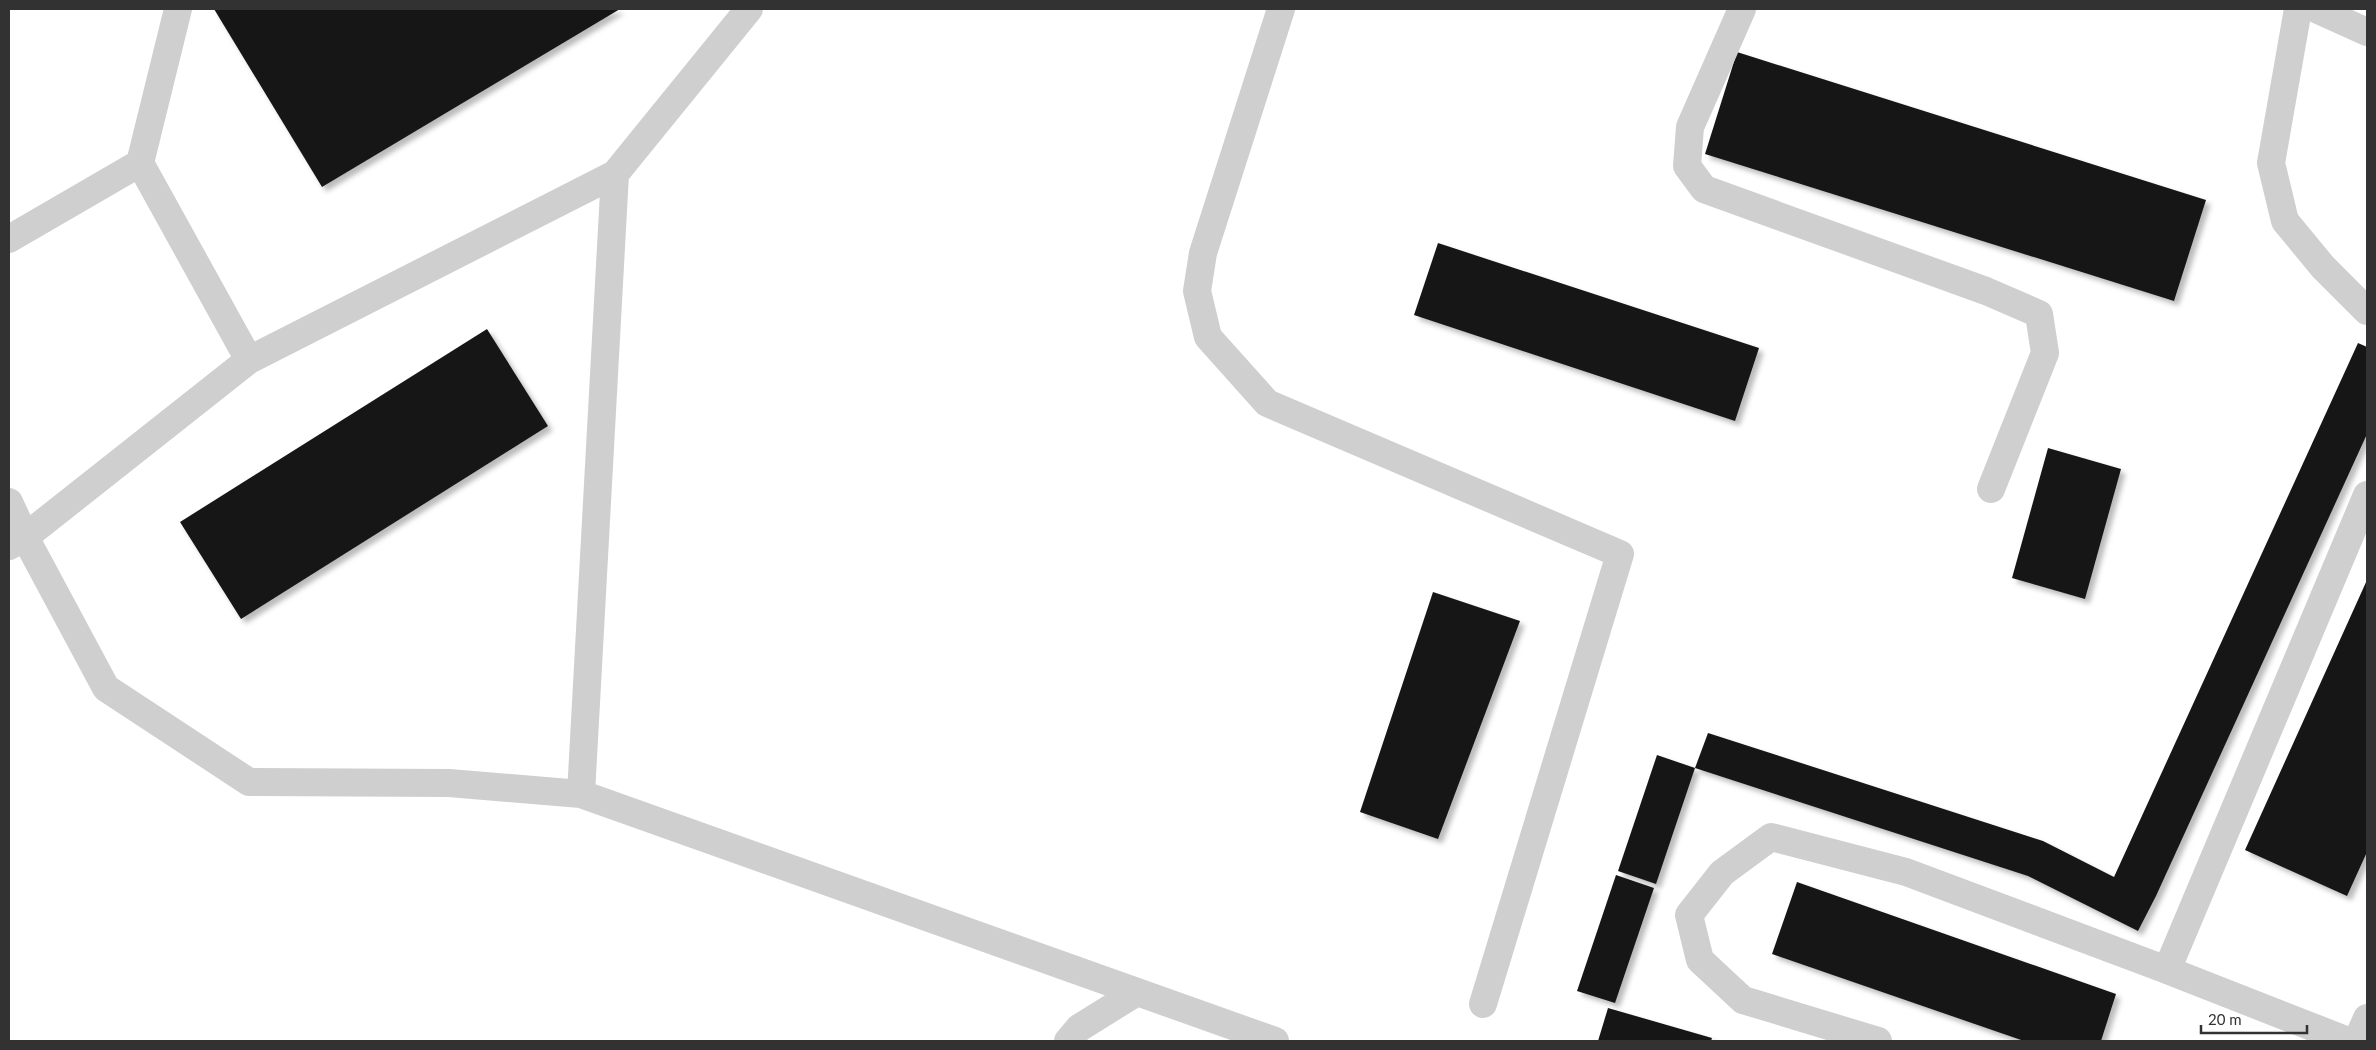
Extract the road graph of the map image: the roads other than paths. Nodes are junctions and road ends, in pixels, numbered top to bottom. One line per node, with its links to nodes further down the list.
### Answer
1 (178, 9): 8 (lane)
2 (749, 9): 9 (lane)
3 (1281, 9): 20 (lane)
4 (1742, 9): 13 (lane)
5 (2298, 9): 11 (lane)
6 (2316, 9): 7 (lane)
7 (2367, 32)
8 (140, 164): 10 (lane); 12 (lane)
9 (615, 174): 12 (lane); 17 (lane)
10 (9, 239)
11 (2367, 312)
12 (249, 360): 16 (lane)
13 (1991, 489)
14 (2367, 495): 18 (lane)
15 (9, 502): 16 (lane)
16 (17, 542): 17 (lane)
17 (581, 794): 19 (lane)
18 (2167, 970): 24 (lane); 25 (lane)
19 (1137, 992): 22 (lane); 23 (lane)
20 (1483, 1004)
21 (2367, 1018): 26 (lane)
22 (1068, 1041)
23 (1275, 1041)
24 (1878, 1041)
25 (2348, 1041)
26 (2357, 1041)

